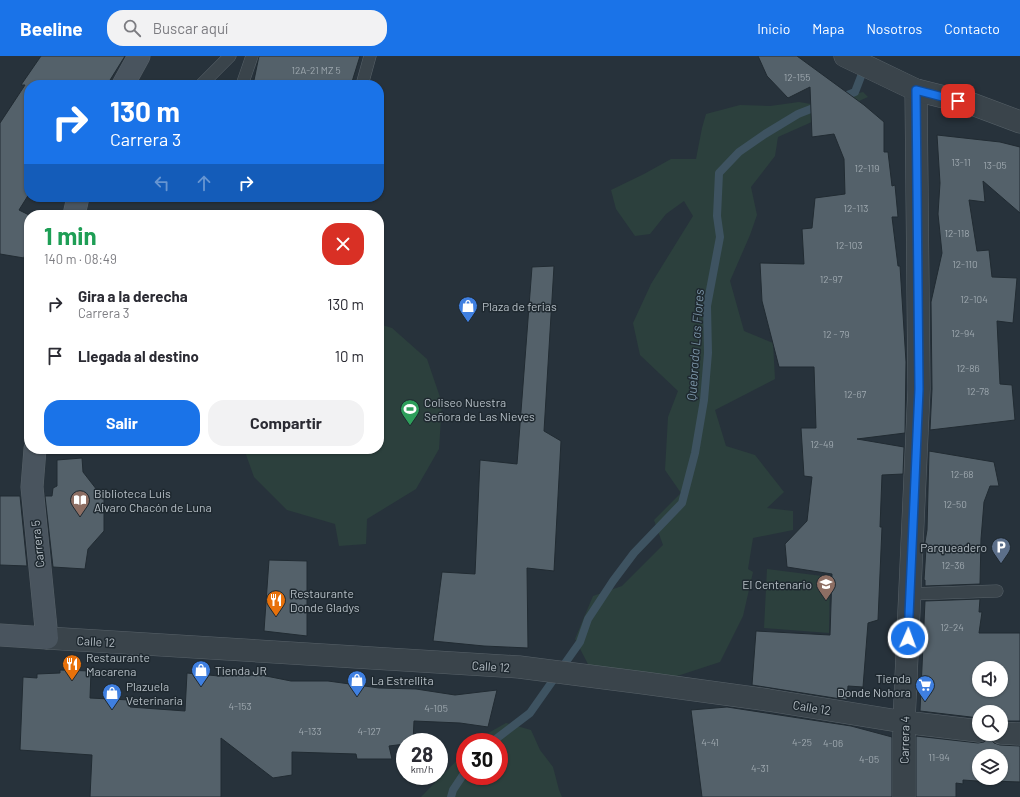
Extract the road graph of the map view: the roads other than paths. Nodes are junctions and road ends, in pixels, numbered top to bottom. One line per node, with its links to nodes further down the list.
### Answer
1 (139, 56): 6 (main road)
2 (230, 56): 7 (lane)
3 (252, 56): 8 (lane)
4 (370, 56): 9 (lane)
5 (845, 56): 10 (street)
6 (125, 80)
7 (206, 80)
8 (244, 80)
9 (363, 80)
10 (916, 90): 11 (street); 14 (street, Carrera 4)
11 (1020, 122)
12 (35, 454): 16 (main road, Carrera 5)
13 (997, 591): 14 (lane)
14 (909, 594): 17 (street, Carrera 4)
15 (0, 635): 16 (main road, Calle 12)
16 (47, 638): 17 (street, Calle 12)
17 (904, 722): 18 (street, Calle 12); 21 (street, Carrera 4)
18 (972, 730)
19 (1008, 733): 20 (street)
20 (1020, 734)
21 (904, 797)

